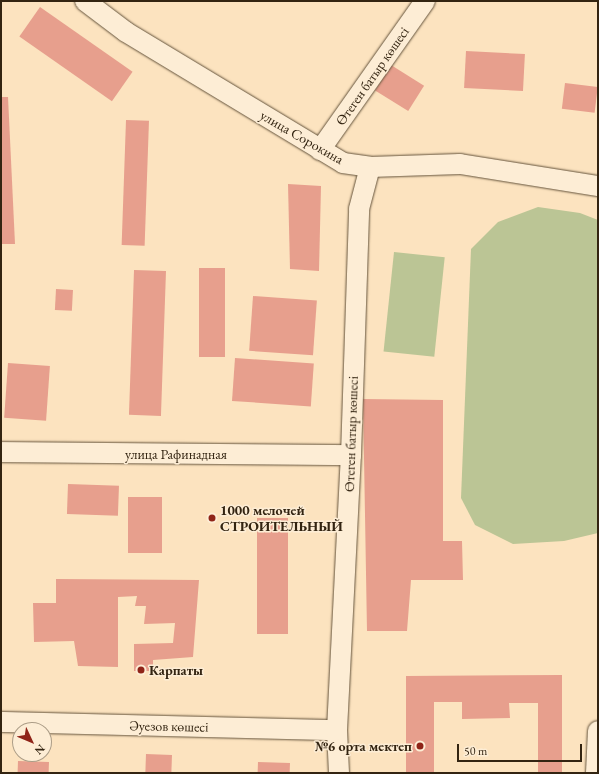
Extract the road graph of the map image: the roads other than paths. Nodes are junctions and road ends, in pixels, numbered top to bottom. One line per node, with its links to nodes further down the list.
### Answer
1 (85, 1): 3 (street, улица Сорокина)
2 (425, 1): 3 (street, Өтеген батыр көшесі)
3 (320, 150): 4 (street, улица Сорокина)
4 (370, 167): 5 (street, улица Сорокина); 7 (street, Өтеген батыр көшесі)
5 (598, 186)
6 (1, 452): 7 (street, улица Рафинадная)
7 (351, 455): 9 (street, Өтеген батыр көшесі)
8 (1, 722): 9 (street, Әуезов көшесі)
9 (337, 730): 11 (street, Өтеген батыр көшесі)
10 (598, 731): 12 (street)
11 (339, 773)
12 (596, 773)

